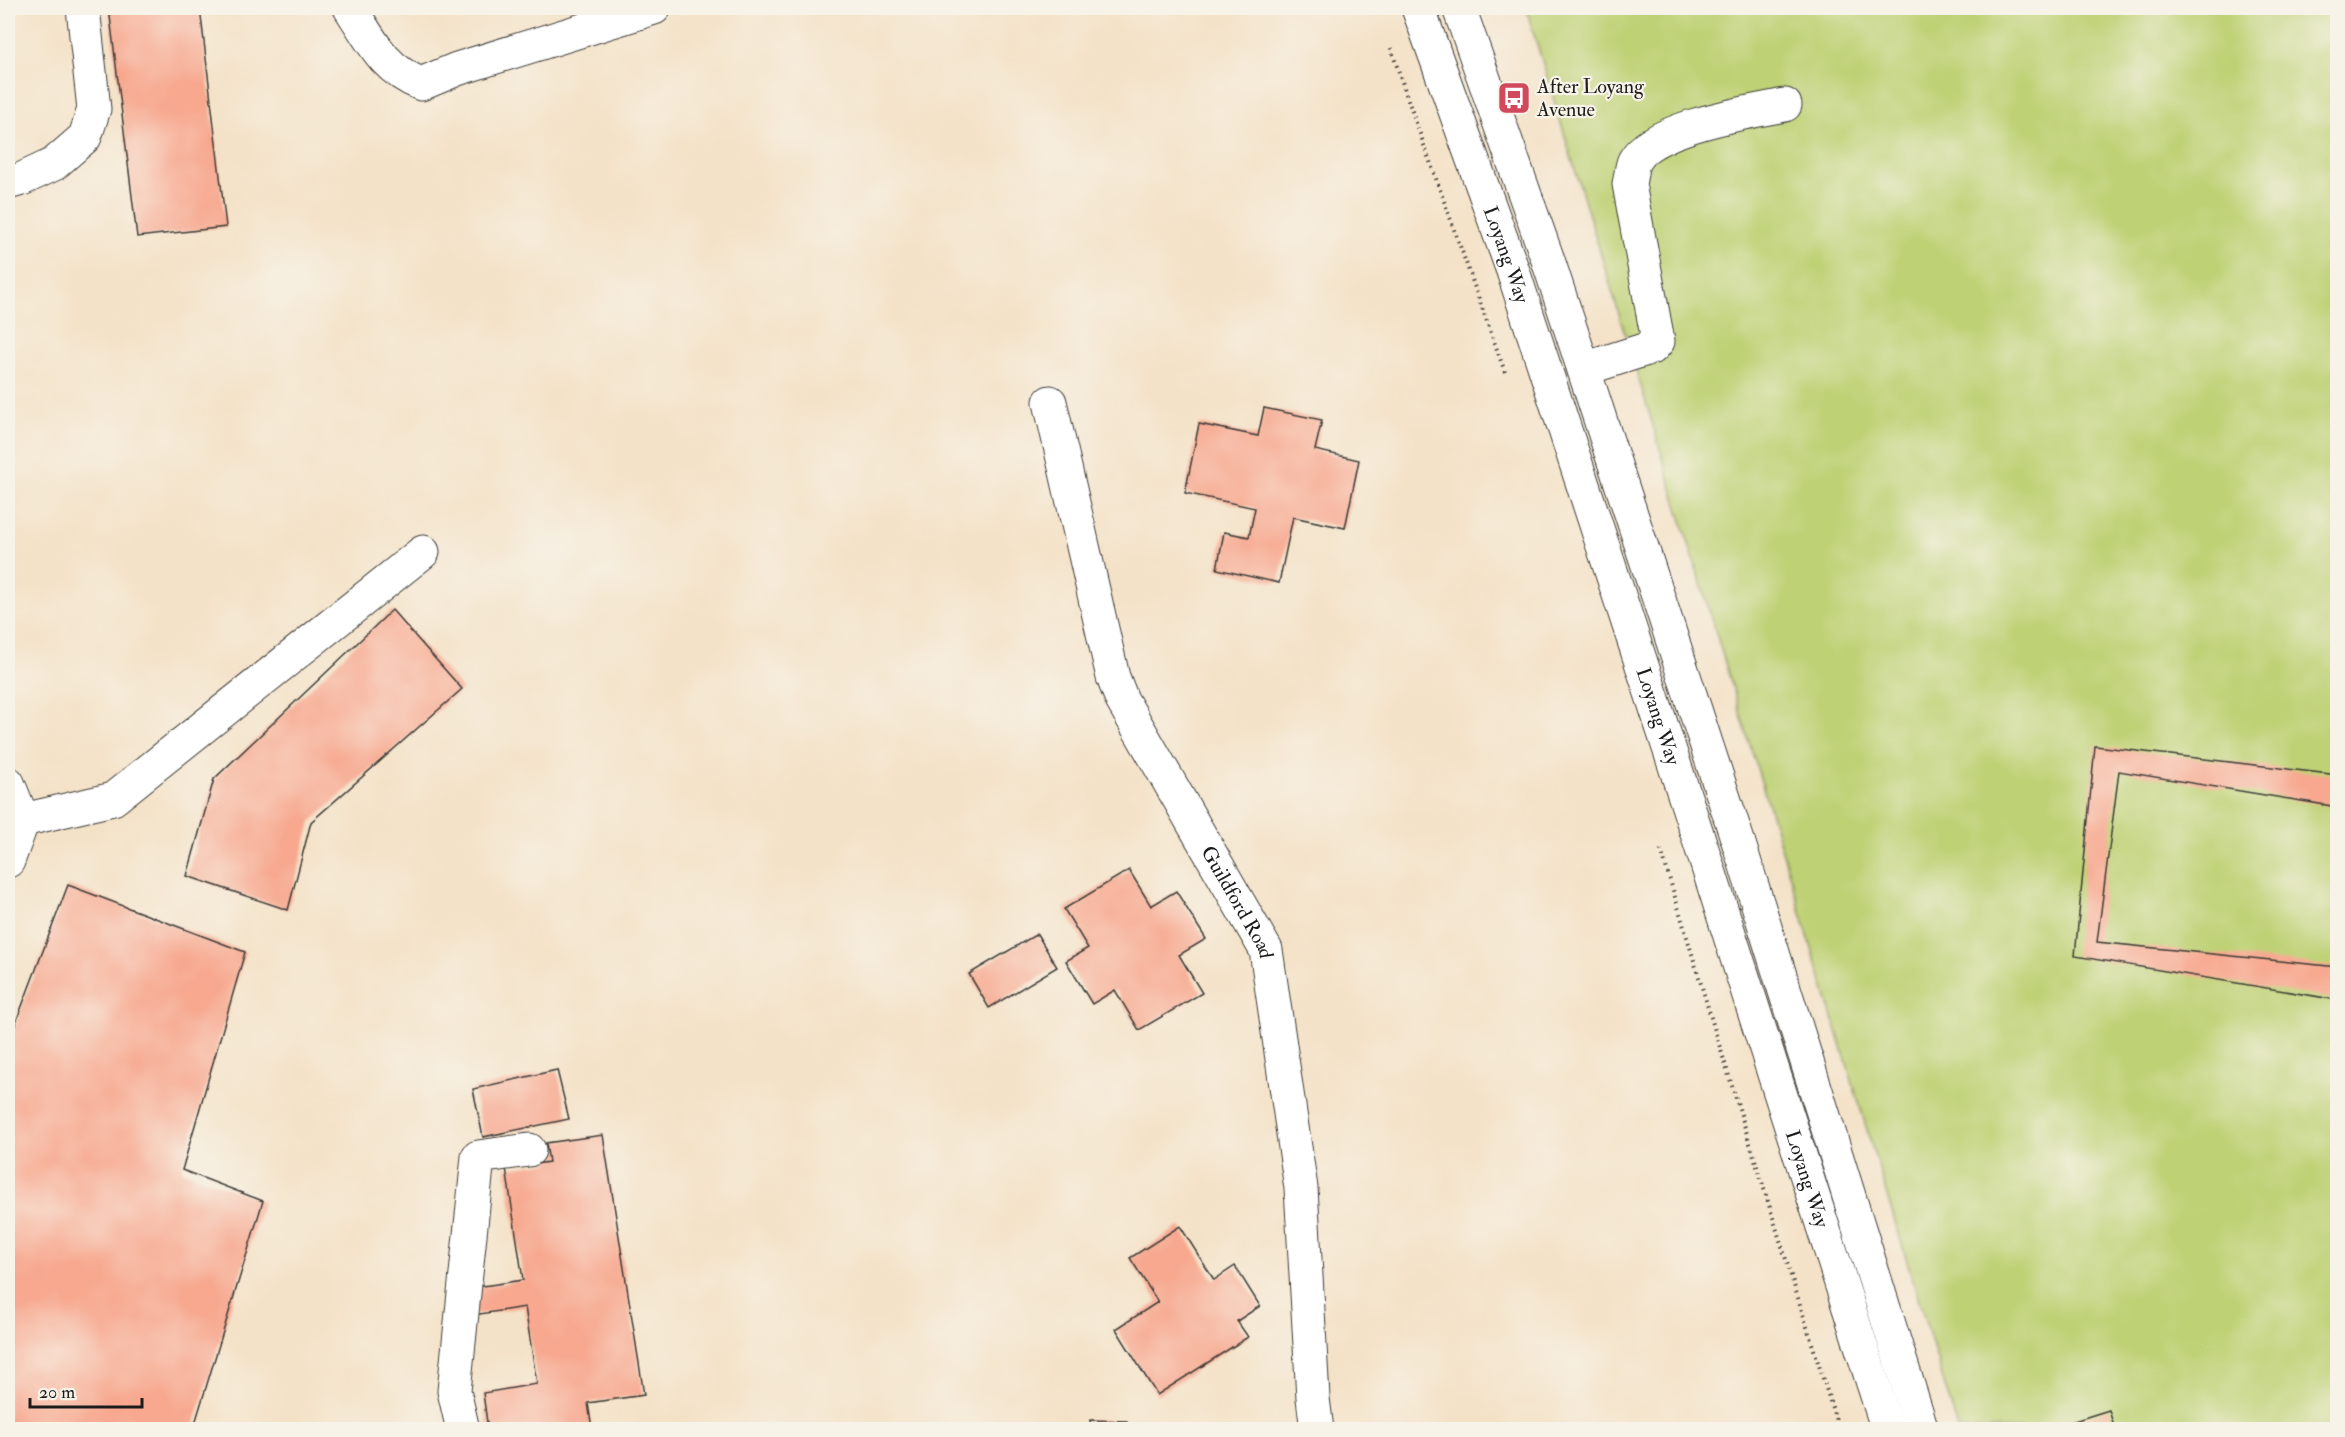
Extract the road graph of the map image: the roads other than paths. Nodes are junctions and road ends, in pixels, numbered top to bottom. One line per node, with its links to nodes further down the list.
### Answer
1 (83, 8): 7 (street)
2 (350, 8): 3 (street)
3 (654, 8)
4 (1418, 8): 17 (street, Loyang Way)
5 (1459, 8): 8 (street, Loyang Way)
6 (1785, 105): 8 (street)
7 (8, 183)
8 (1584, 369): 18 (street, Loyang Way)
9 (1050, 402): 16 (street, Guildford Road)
10 (423, 552): 12 (street)
11 (8, 783): 12 (street)
12 (23, 820): 13 (street)
13 (8, 861)
14 (529, 1150): 15 (street)
15 (463, 1430)
16 (1317, 1430)
17 (1888, 1430)
18 (1922, 1430)

